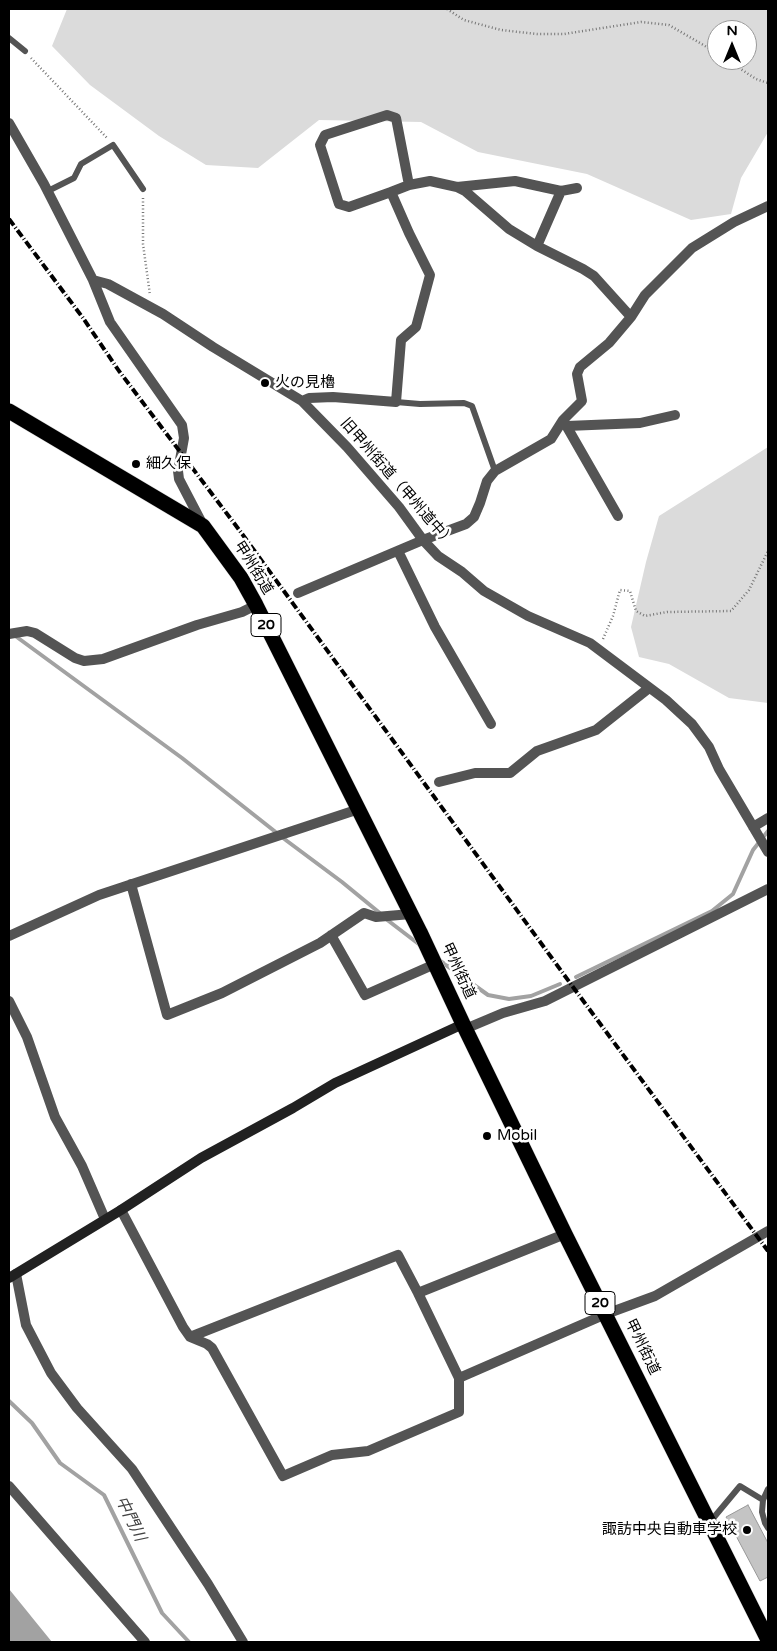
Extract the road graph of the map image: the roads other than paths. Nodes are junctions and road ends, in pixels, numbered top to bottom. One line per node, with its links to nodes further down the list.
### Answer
1 (9, 38): 2 (lane)
2 (25, 51)
3 (9, 123): 9 (street)
4 (409, 185): 5 (street); 10 (street); 10 (street)
5 (457, 187): 8 (street); 12 (street)
6 (577, 188): 8 (street)
7 (143, 189): 9 (lane)
8 (561, 191): 12 (street)
9 (48, 192): 13 (street)
10 (391, 192): 16 (street)
11 (768, 206): 14 (street)
12 (537, 246): 14 (street)
13 (93, 280): 15 (street, 旧甲州街道（甲州道中）); 22 (street)
14 (631, 316): 19 (street)
15 (302, 401): 16 (street); 23 (street, 旧甲州街道（甲州道中）)
16 (396, 402): 20 (lane)
17 (9, 410): 22 (highway, 甲州街道 / 20)
18 (675, 415): 19 (street)
19 (565, 423): 20 (street); 21 (street)
20 (495, 471): 23 (street)
21 (618, 516)
22 (203, 526): 26 (highway, 甲州街道 / 20)
23 (423, 540): 24 (street); 28 (street, 旧甲州街道（甲州道中）)
24 (398, 551): 25 (street); 29 (street)
25 (298, 593)
26 (256, 605): 27 (street); 31 (highway, 甲州街道 / 20)
27 (14, 632)
28 (649, 688): 30 (street); 33 (street, 旧甲州街道（甲州道中）)
29 (491, 724)
30 (439, 782)
31 (359, 809): 35 (street); 37 (highway, 甲州街道 / 20)
32 (768, 818): 33 (street)
33 (755, 830): 34 (street, 旧甲州街道（甲州道中）)
34 (767, 850)
35 (131, 884): 38 (street); 39 (street)
36 (768, 889): 42 (street)
37 (412, 914): 39 (street); 40 (highway, 甲州街道 / 20)
38 (9, 936)
39 (331, 936): 40 (street)
40 (435, 964): 42 (highway, 甲州街道 / 20)
41 (9, 1001): 44 (street)
42 (464, 1026): 43 (street); 46 (highway, 甲州街道 / 20)
43 (121, 1210): 44 (street); 50 (street)
44 (106, 1219): 47 (street)
45 (768, 1232): 49 (street)
46 (565, 1234): 48 (street); 49 (highway, 甲州街道 / 20)
47 (12, 1276): 59 (street)
48 (418, 1293): 50 (street); 51 (street)
49 (606, 1314): 51 (street); 55 (highway, 甲州街道 / 20)
50 (190, 1337): 51 (street)
51 (459, 1378)
52 (9, 1486): 58 (street)
53 (768, 1489): 54 (lane)
54 (763, 1500): 55 (lane); 56 (lane)
55 (710, 1522): 57 (highway, 甲州街道 / 20)
56 (768, 1528)
57 (768, 1640)
58 (145, 1642)
59 (243, 1642)

